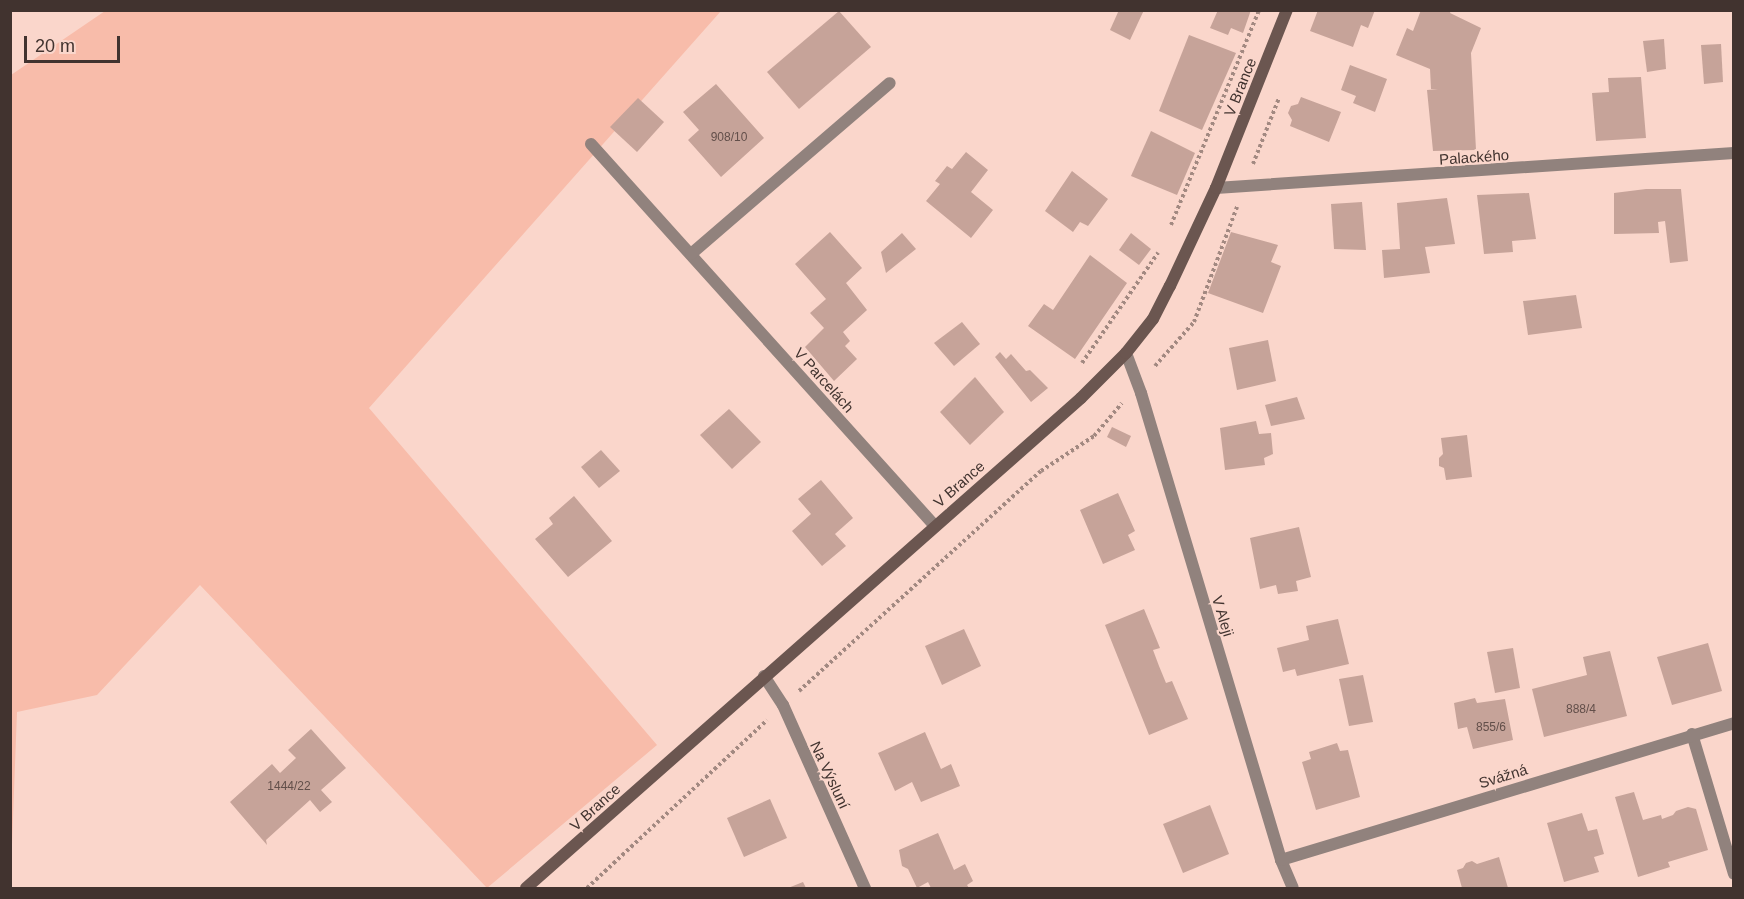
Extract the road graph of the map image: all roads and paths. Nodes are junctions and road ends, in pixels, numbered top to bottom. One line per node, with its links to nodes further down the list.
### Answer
1 (1259, 10): 7 (path)
2 (1287, 10): 6 (main road, V Brance)
3 (890, 83): 9 (street)
4 (591, 144): 9 (street, V Parcelách)
5 (1734, 153): 6 (street, Palackého)
6 (1216, 188): 10 (main road, V Brance)
7 (1170, 228)
8 (1161, 250): 11 (path)
9 (691, 254): 12 (street, V Parcelách)
10 (1126, 353): 12 (main road, V Brance); 16 (street, V Aleji)
11 (1075, 372)
12 (935, 525): 13 (main road, V Brance)
13 (765, 676): 18 (main road, V Brance); 19 (street, Na Výsluní)
14 (1734, 723): 15 (street, Svážná)
15 (1692, 734): 16 (street, Svážná); 17 (street)
16 (1281, 860): 20 (street, V Aleji)
17 (1734, 874)
18 (526, 888)
19 (865, 888)
20 (1293, 888)

